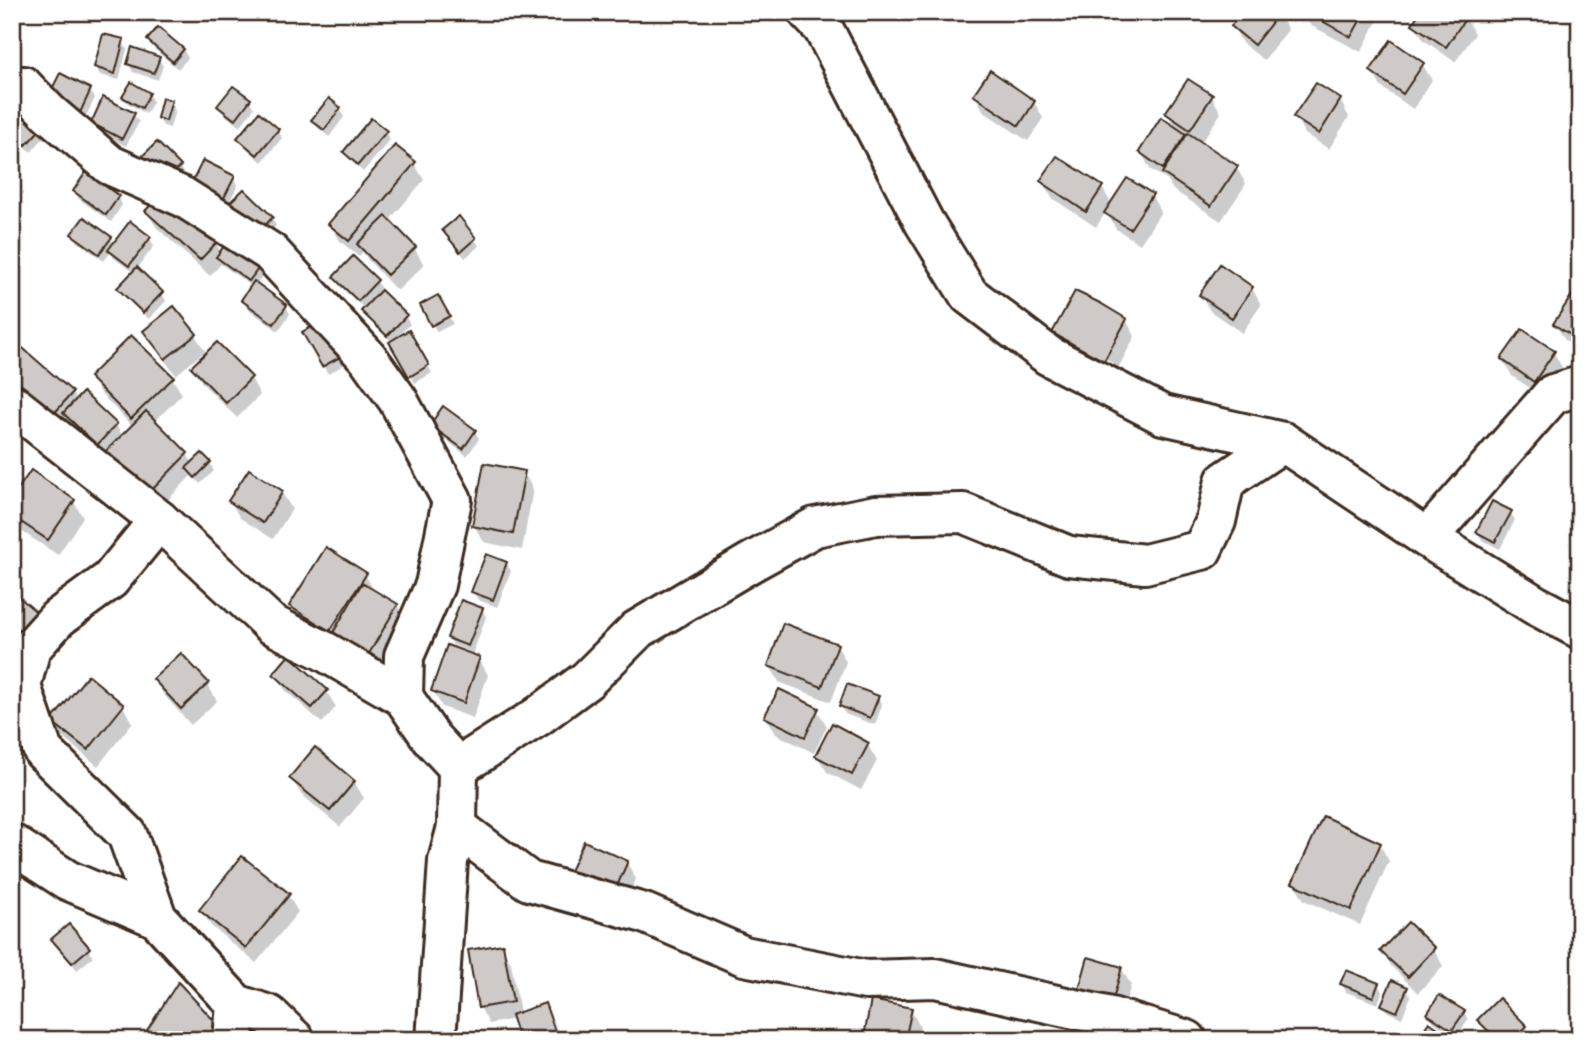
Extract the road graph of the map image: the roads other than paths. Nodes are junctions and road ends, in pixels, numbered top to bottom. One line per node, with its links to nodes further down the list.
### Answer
1 (808, 12): 5 (street)
2 (12, 95): 9 (street)
3 (1580, 386): 7 (street)
4 (12, 404): 6 (street)
5 (1283, 442): 7 (street); 10 (street)
6 (159, 520): 9 (street); 13 (street)
7 (1427, 538): 8 (street)
8 (1580, 629)
9 (403, 697): 10 (street)
10 (458, 767): 11 (street)
11 (457, 827): 16 (street); 17 (street)
12 (12, 844): 13 (street)
13 (158, 918): 14 (street)
14 (234, 1022): 15 (street)
15 (295, 1040)
16 (436, 1040)
17 (1187, 1040)

